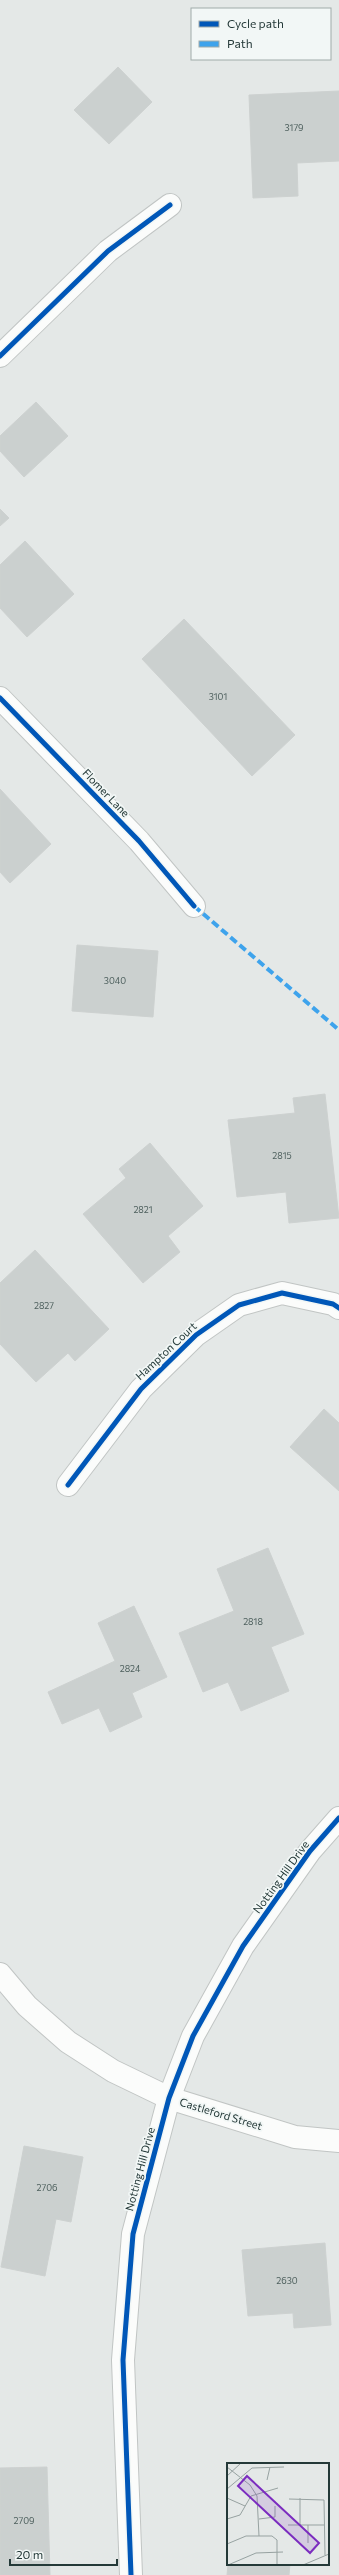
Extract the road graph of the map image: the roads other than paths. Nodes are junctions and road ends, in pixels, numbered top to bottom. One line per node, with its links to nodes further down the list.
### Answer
1 (170, 205): 2 (street)
2 (0, 356)
3 (0, 698): 4 (street, Flomer Lane)
4 (194, 906)
5 (339, 1308): 6 (street, Hampton Court)
6 (68, 1485)
7 (339, 1818): 9 (street, Notting Hill Drive)
8 (0, 1974): 9 (street, Castleford Street)
9 (169, 2098): 10 (street, Castleford Street); 11 (street, Notting Hill Drive)
10 (339, 2141)
11 (131, 2575)

